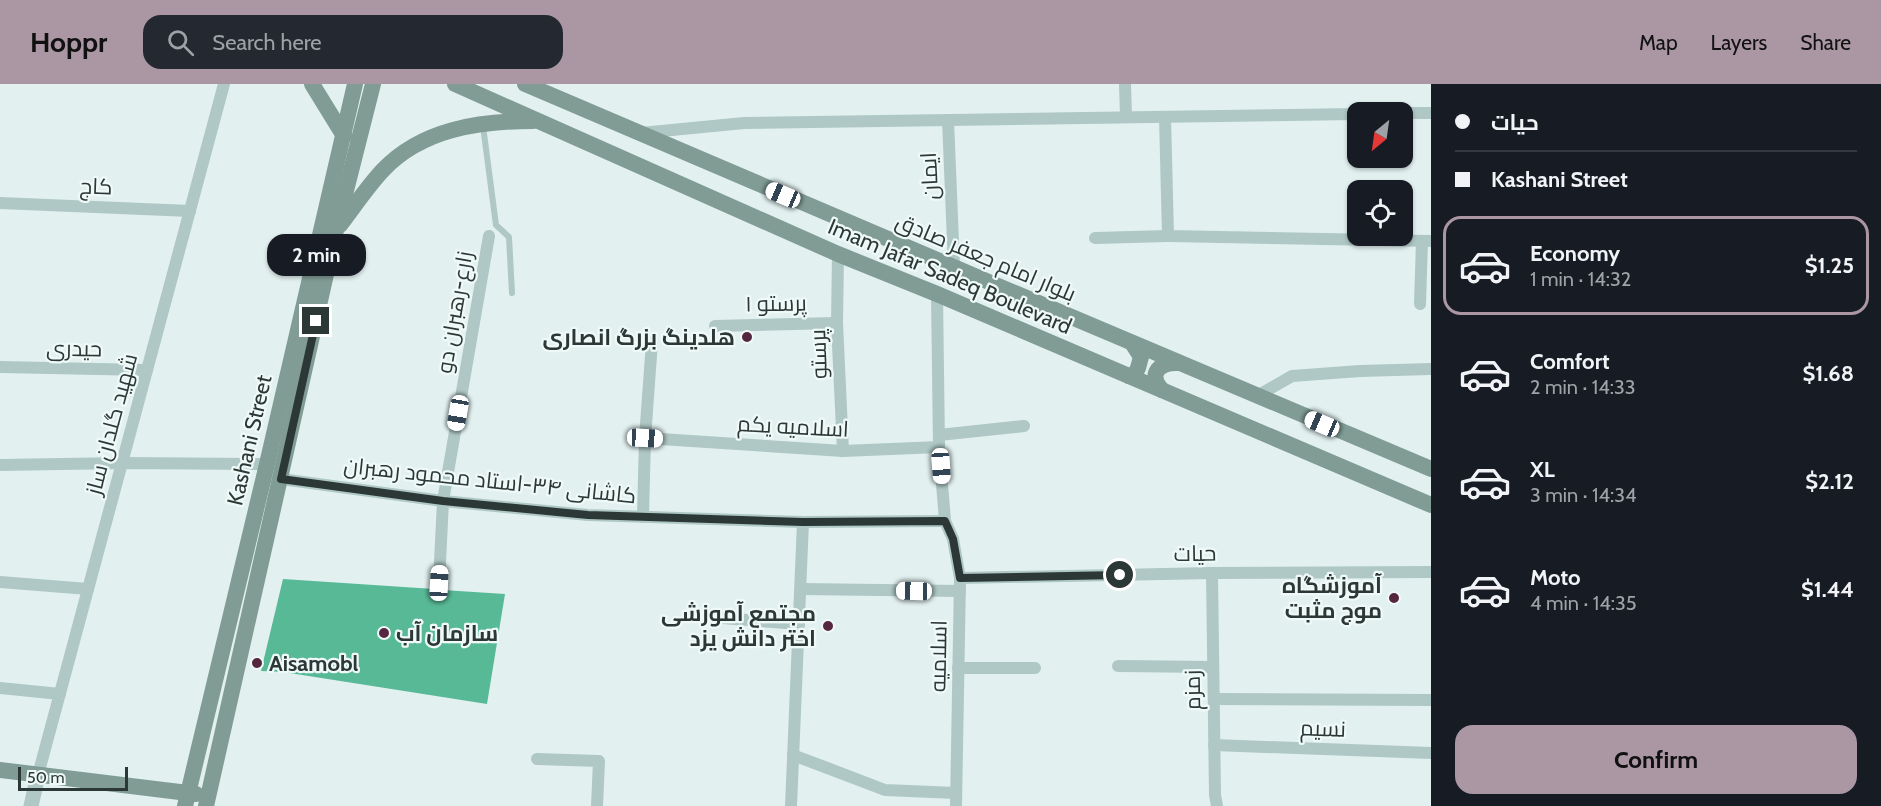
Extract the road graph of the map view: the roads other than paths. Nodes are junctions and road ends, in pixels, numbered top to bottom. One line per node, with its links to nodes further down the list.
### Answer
1 (224, 84): 19 (street, شهید گلدان ساز)
2 (312, 84): 17 (main road)
3 (355, 84): 17 (main road, Kashani Street)
4 (373, 84): 20 (main road, Kashani Street)
5 (454, 84): 14 (main road, Imam Jafar Sadeq Boulevard)
6 (525, 84): 16 (main road, بلوار امام جعفر صادق)
7 (1125, 84): 11 (street)
8 (1413, 113): 9 (street)
9 (1431, 113)
10 (1347, 114): 12 (street)
11 (1125, 117): 12 (street); 13 (street)
12 (1165, 117): 22 (street)
13 (948, 120): 16 (street); 26 (street, ایمان)
14 (540, 122): 15 (main road); 25 (main road, Imam Jafar Sadeq Boulevard)
15 (483, 123): 20 (main road); 27 (lane)
16 (640, 134): 26 (main road, بلوار امام جعفر صادق)
17 (344, 136): 46 (main road, Kashani Street)
18 (0, 203): 19 (street, کاج)
19 (190, 211): 37 (street, شهید گلدان ساز)
20 (336, 230): 49 (main road, Kashani Street)
21 (489, 236): 50 (street, زارع-رهبران دو)
22 (1168, 236): 23 (street); 24 (street)
23 (1095, 238)
24 (1427, 241): 29 (street)
25 (838, 254): 28 (main road, Imam Jafar Sadeq Boulevard); 30 (street, پرستو)
26 (954, 266): 33 (main road, بلوار امام جعفر صادق)
27 (512, 293)
28 (937, 294): 38 (main road, Imam Jafar Sadeq Boulevard); 43 (street, اسلامیه)
29 (1420, 304)
30 (837, 323): 31 (street, پرستو ۱); 44 (street, پرستو)
31 (715, 326)
32 (652, 342): 42 (street)
33 (1132, 343): 34 (main road, بلوار امام جعفر صادق); 38 (main road)
34 (1180, 363): 39 (main road); 40 (main road, بلوار امام جعفر صادق)
35 (0, 367): 37 (street, حیدری)
36 (1431, 369): 40 (street)
37 (147, 370): 45 (street, شهید گلدان ساز)
38 (1129, 376): 39 (main road, Imam Jafar Sadeq Boulevard)
39 (1162, 390): 51 (main road, Imam Jafar Sadeq Boulevard)
40 (1257, 396): 48 (main road, بلوار امام جعفر صادق)
41 (1024, 426): 43 (street, اسلامیه یکم)
42 (645, 438): 44 (street, اسلامیه یکم); 52 (street)
43 (939, 441): 44 (street, اسلامیه یکم); 53 (street, اسلامیه)
44 (843, 451)
45 (123, 463): 46 (street); 47 (street); 60 (street, شهید گلدان ساز)
46 (267, 464): 79 (main road, Kashani Street)
47 (0, 465)
48 (1431, 469)
49 (281, 479): 50 (street, کاشانی ۳۴-استاد محمود رهبران); 81 (main road, Kashani Street)
50 (443, 501): 52 (street, کاشانی ۳۴-استاد محمود رهبران); 59 (street, زارع-رهبران دو)
51 (1431, 505)
52 (644, 516): 54 (street, کاشانی ۳۴-استاد محمود رهبران)
53 (945, 521): 54 (street, کاشانی ۳۴-استاد محمود رهبران); 57 (street, اسلامیه)
54 (803, 522): 61 (street)
55 (1431, 572): 56 (street, حیات)
56 (1212, 573): 57 (street, حیات); 66 (street, زمزم)
57 (960, 578): 62 (street, اسلامیه)
58 (0, 582): 60 (street)
59 (439, 583)
60 (88, 589): 70 (street, شهید گلدان ساز)
61 (801, 589): 62 (street); 64 (street)
62 (960, 591): 67 (street, اسلامیه)
63 (722, 618): 64 (street)
64 (799, 624): 75 (street)
65 (1118, 666): 66 (street)
66 (1213, 666): 71 (street, زمزم)
67 (958, 668): 68 (street); 80 (street, اسلامیه)
68 (1035, 668)
69 (0, 688): 70 (street)
70 (60, 694): 78 (street, شهید گلدان ساز)
71 (1214, 699): 72 (street); 73 (street, زمزم)
72 (1431, 700)
73 (1214, 745): 74 (street, نسیم); 85 (street, زمزم)
74 (1431, 753)
75 (793, 755): 80 (street); 84 (street)
76 (537, 759): 83 (street)
77 (0, 770): 78 (main road)
78 (38, 775): 79 (main road); 82 (street)
79 (186, 800): 81 (main road)
80 (956, 800)
81 (207, 801)
82 (31, 806)
83 (597, 806)
84 (791, 806)
85 (1217, 806)

